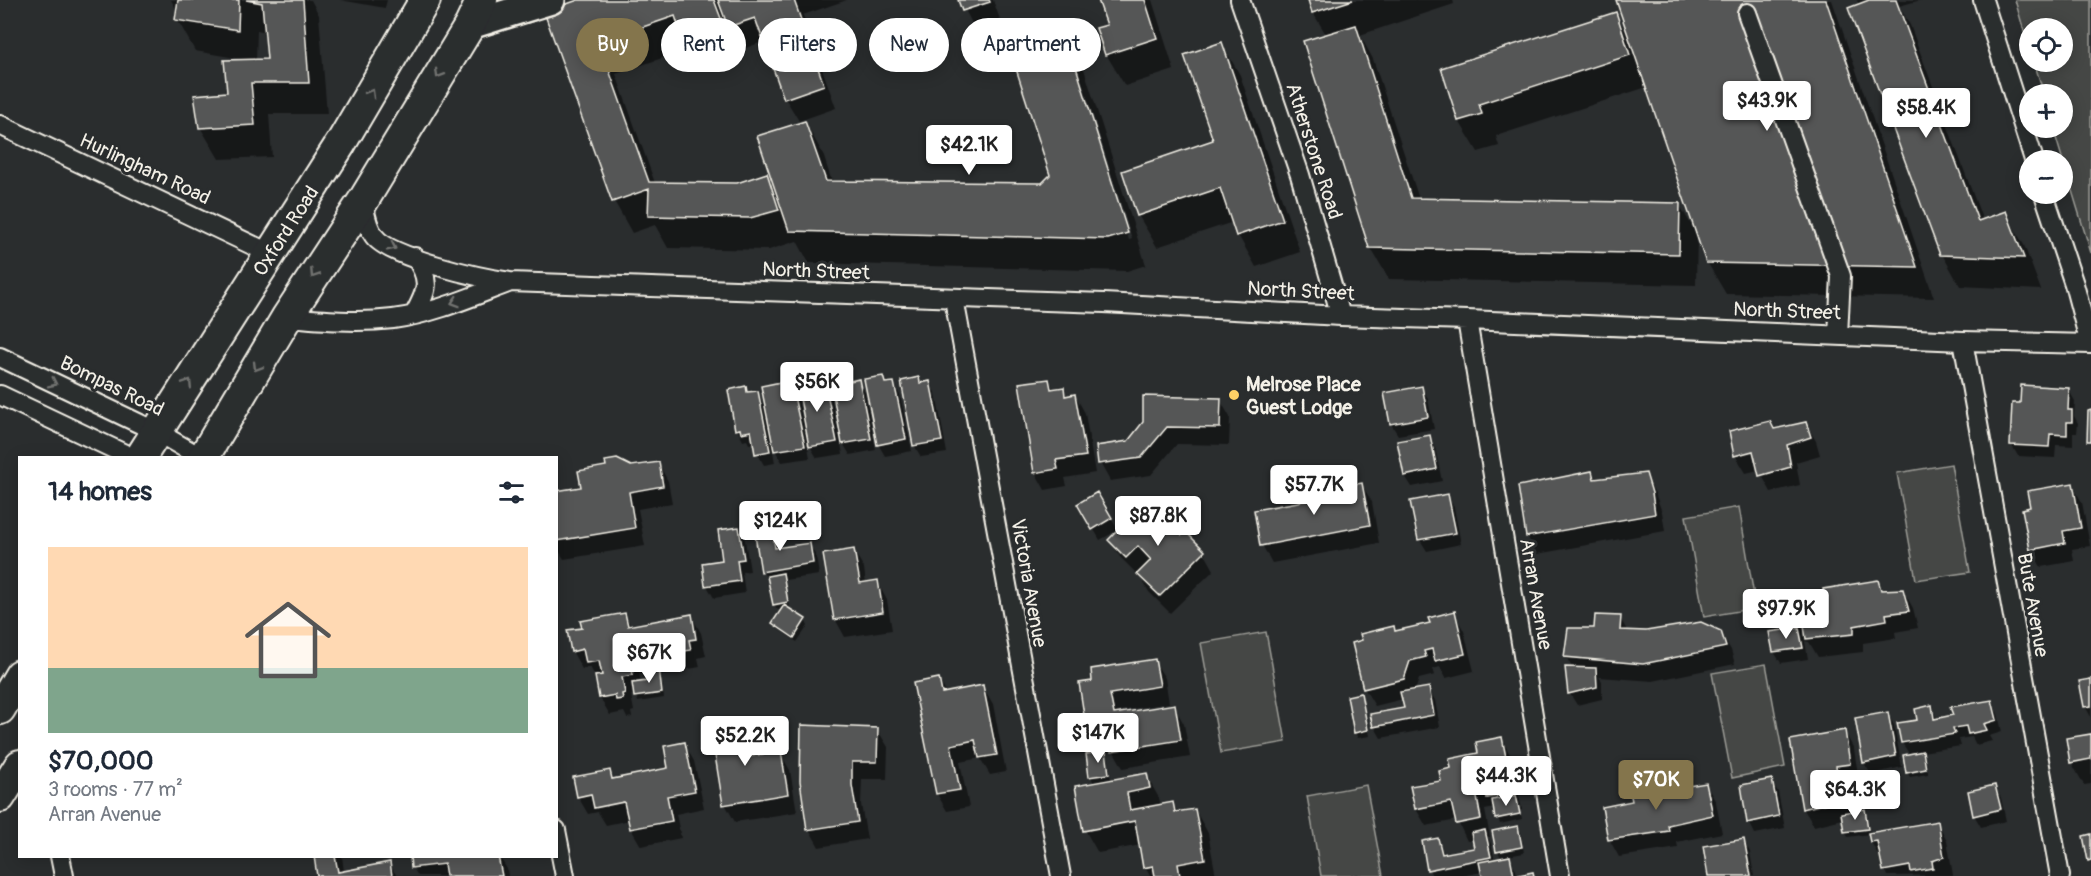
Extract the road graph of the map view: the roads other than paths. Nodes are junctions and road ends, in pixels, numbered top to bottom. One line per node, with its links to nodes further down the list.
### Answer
1 (551, 0): 5 (main road)
2 (1240, 0): 16 (street, Atherstone Road)
3 (1983, 0): 8 (street)
4 (426, 4): 11 (main road, Oxford Road, one-way to 4)
5 (476, 12): 9 (main road, one-way to 9)
6 (1747, 13): 19 (street)
7 (0, 125): 11 (street, Hurlingham Road)
8 (2031, 150)
9 (363, 201): 12 (street, North Street, one-way to 12); 17 (main road, one-way to 17)
10 (2047, 204): 21 (street)
11 (271, 254): 24 (main road, Oxford Road, one-way to 11)
12 (415, 257): 13 (street, North Street); 15 (street)
13 (510, 282): 14 (street, North Street); 15 (street, North Street, one-way to 15)
14 (954, 299): 16 (street, North Street); 35 (street, Victoria Avenue)
15 (414, 315): 17 (street, North Street)
16 (1341, 316): 18 (street, North Street)
17 (287, 317): 28 (main road, one-way to 28)
18 (1467, 320): 19 (street, North Street); 36 (street, Arran Avenue)
19 (1838, 335): 20 (street, North Street)
20 (1963, 341): 21 (street, North Street); 37 (street, Bute Avenue)
21 (2090, 344)
22 (0, 357): 24 (street, Bompas Road, one-way to 24)
23 (0, 395): 25 (street)
24 (157, 432): 26 (main road, Oxford Road); 27 (street, Bompas Road)
25 (129, 456)
26 (141, 456)
27 (199, 456)
28 (204, 456)
29 (18, 680): 30 (main road)
30 (7, 709)
31 (558, 840): 34 (street)
32 (60, 858): 33 (street)
33 (64, 876)
34 (565, 876)
35 (1061, 876)
36 (1560, 876)
37 (2060, 876)

